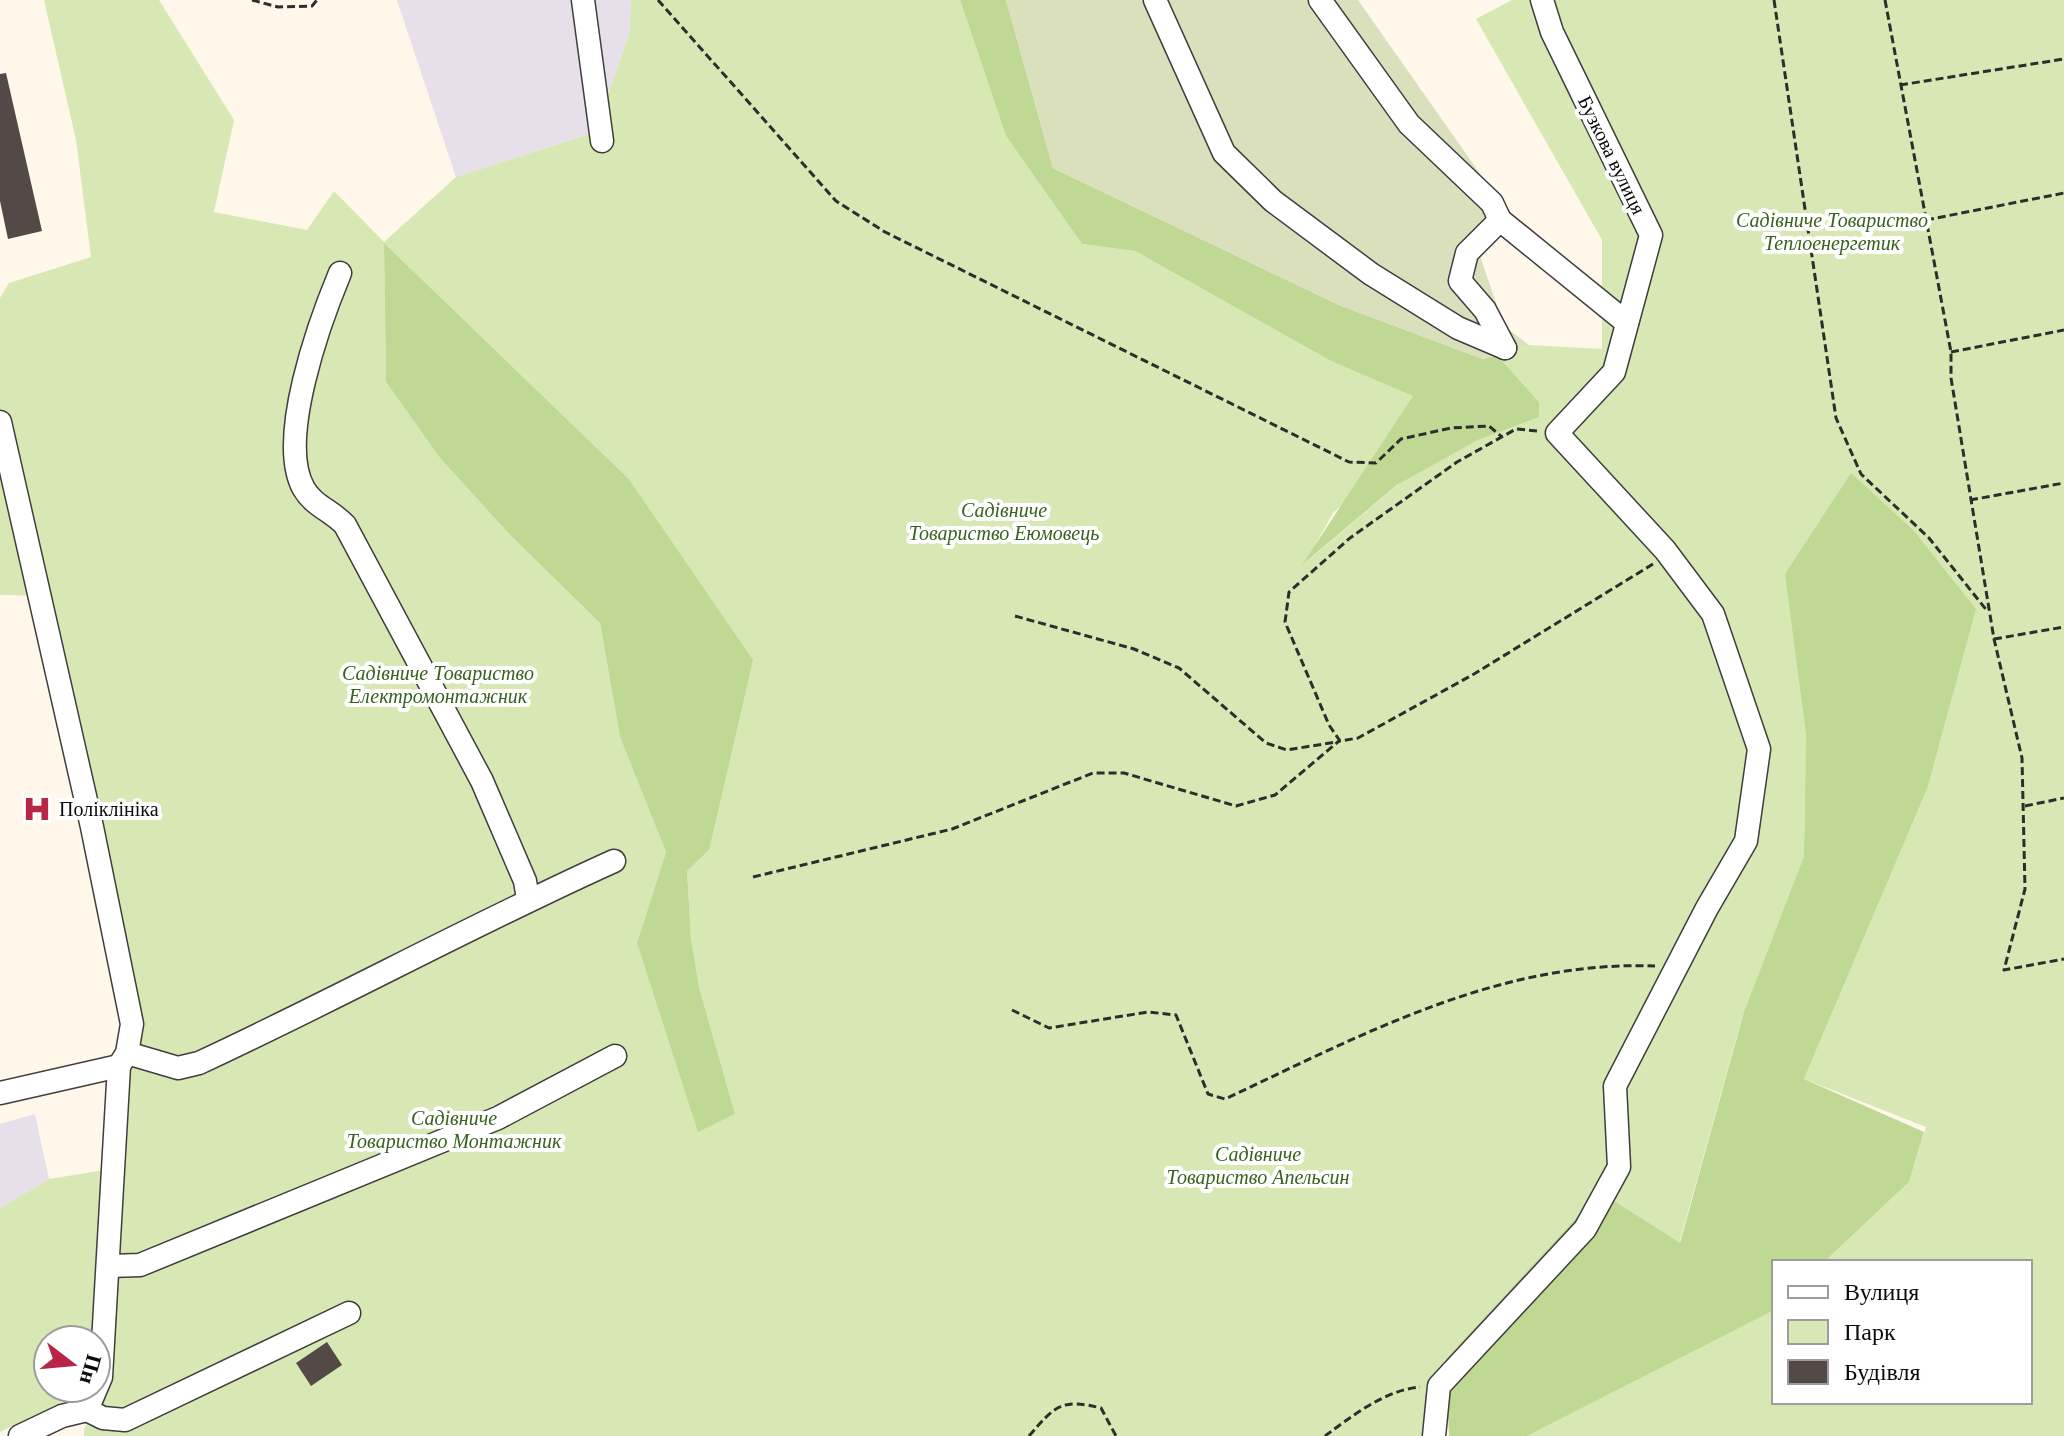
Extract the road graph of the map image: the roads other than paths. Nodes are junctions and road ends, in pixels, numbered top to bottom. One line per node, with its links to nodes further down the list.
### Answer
1 (583, 0): 5 (street)
2 (1155, 0): 6 (street)
3 (1320, 0): 6 (street)
4 (1542, 0): 8 (street, Бузкова вулиця)
5 (602, 141)
6 (1500, 220): 8 (street)
7 (340, 273): 11 (street)
8 (1627, 323): 19 (street, Бузкова вулиця)
9 (0, 422): 13 (street)
10 (614, 861): 11 (street)
11 (528, 899): 13 (street)
12 (615, 1056): 15 (street)
13 (123, 1060): 14 (street); 15 (street)
14 (0, 1093)
15 (110, 1266): 17 (street)
16 (349, 1313): 17 (street)
17 (87, 1410): 18 (street)
18 (20, 1436)
19 (1434, 1436)

